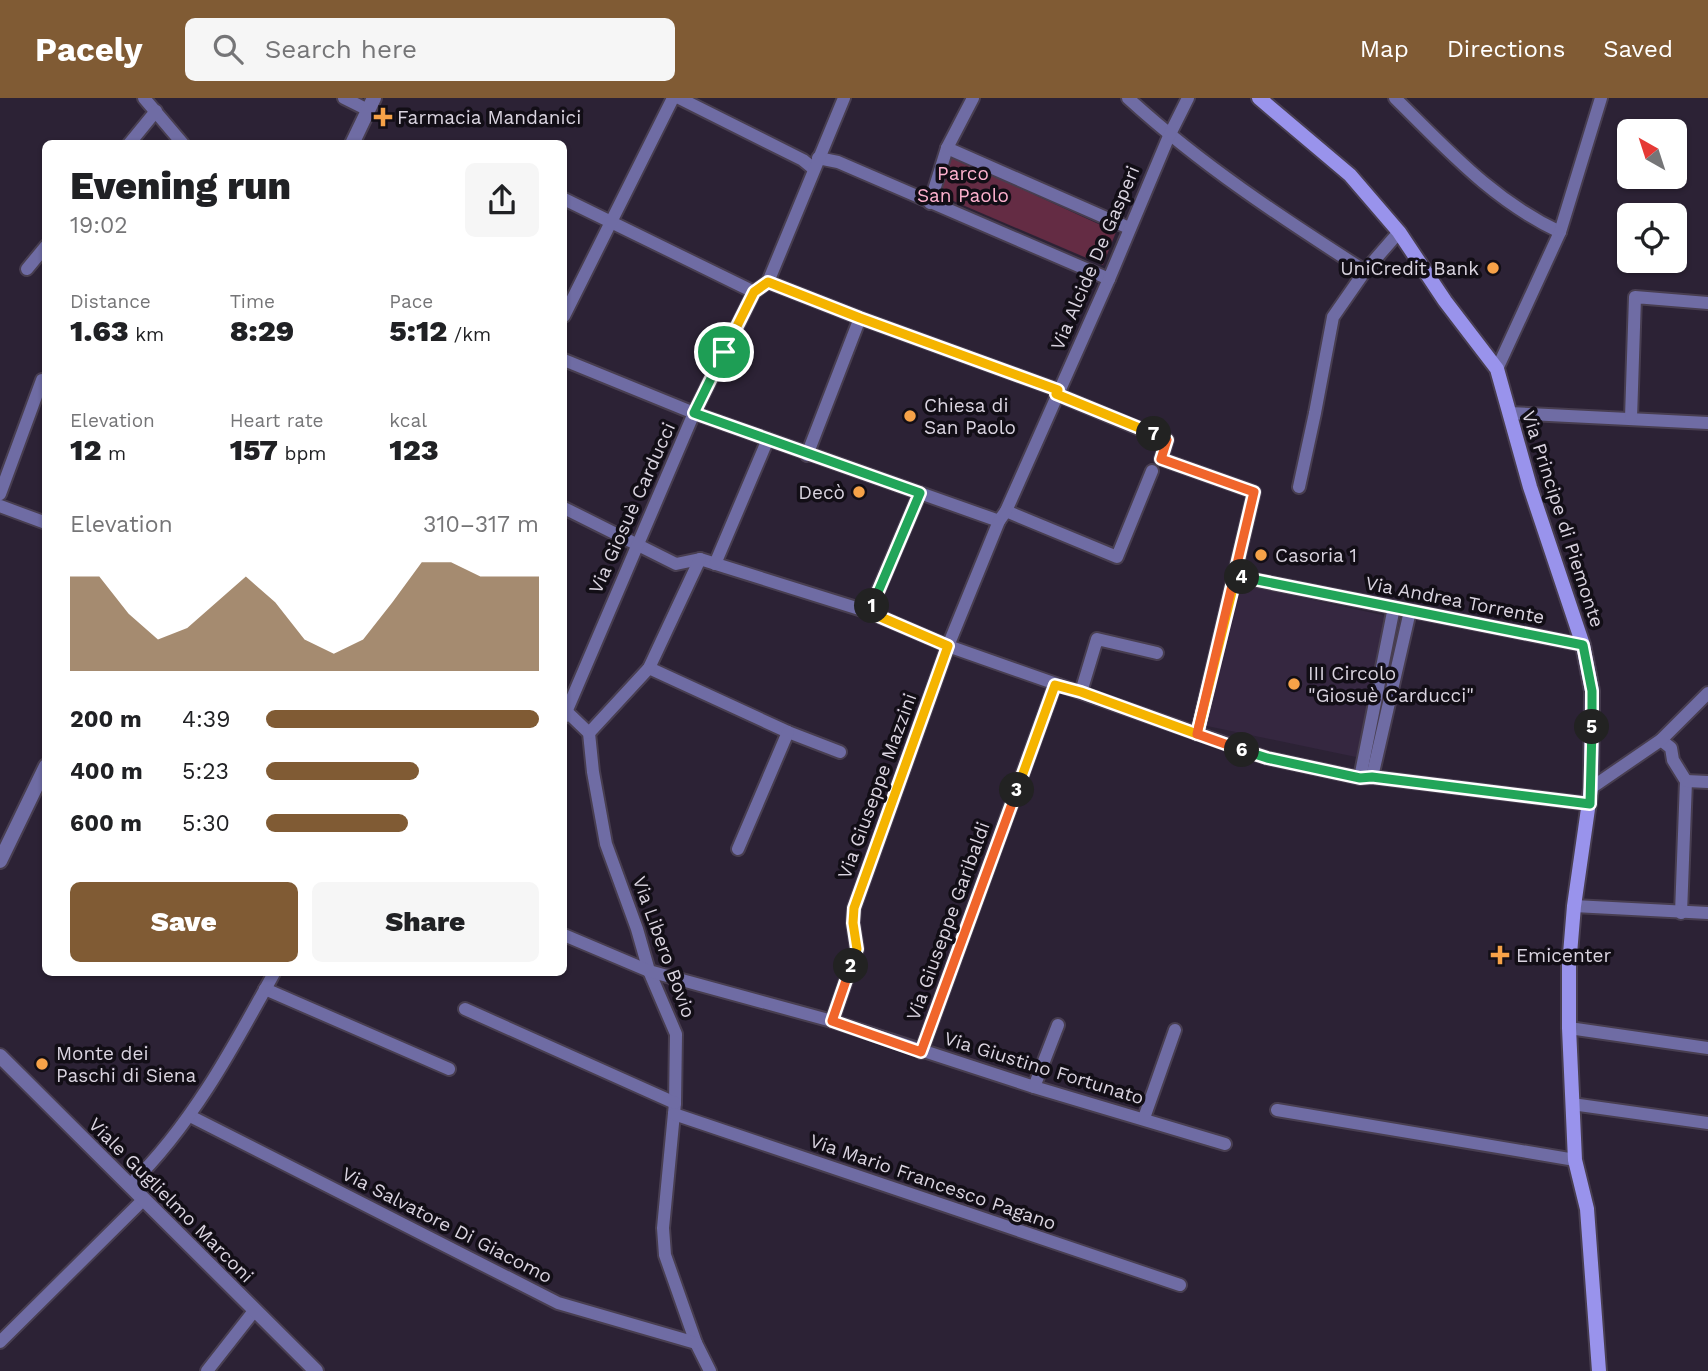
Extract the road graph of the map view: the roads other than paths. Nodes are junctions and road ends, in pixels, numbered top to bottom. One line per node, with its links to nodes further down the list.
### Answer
1 (144, 98): 13 (street)
2 (344, 98): 12 (street)
3 (673, 98): 22 (street)
4 (679, 98): 19 (street)
5 (844, 98): 19 (street)
6 (972, 98): 18 (street)
7 (1128, 98): 14 (street)
8 (1188, 98): 14 (street, Via Alcide De Gasperi)
9 (1259, 98): 24 (main road, Via Principe di Piemonte)
10 (1395, 98): 25 (street)
11 (1601, 98): 25 (street)
12 (371, 104): 17 (street)
13 (156, 111): 15 (street); 16 (street)
14 (1169, 136): 23 (street, Via Alcide De Gasperi); 28 (street)
15 (132, 140)
16 (180, 140)
17 (354, 140)
18 (947, 148): 21 (street); 23 (street)
19 (816, 164): 21 (street); 30 (street)
20 (567, 200): 22 (street)
21 (930, 203): 29 (street)
22 (610, 222): 31 (street); 33 (street)
23 (1129, 228): 29 (street, Via Alcide De Gasperi)
24 (1399, 232): 28 (street); 36 (main road, Via Principe di Piemonte)
25 (1560, 232): 36 (street)
26 (42, 251): 27 (street)
27 (27, 269)
28 (1365, 271): 46 (street)
29 (1109, 279): 38 (street, Via Alcide De Gasperi)
30 (768, 282): 31 (street, Via Giosuè Carducci); 34 (street)
31 (754, 292): 39 (street, Via Giosuè Carducci)
32 (1708, 303): 41 (street)
33 (567, 310)
34 (860, 318): 38 (street); 44 (street)
35 (567, 361): 39 (street)
36 (1497, 369): 40 (main road, Via Principe di Piemonte)
37 (42, 380): 48 (street)
38 (1057, 392): 51 (street, Via Alcide De Gasperi); 56 (street)
39 (694, 413): 43 (street); 53 (street, Via Giosuè Carducci)
40 (1509, 413): 41 (street); 60 (main road, Via Principe di Piemonte)
41 (1631, 418): 42 (street)
42 (1708, 423)
43 (768, 439): 44 (street); 55 (street)
44 (807, 455): 47 (street)
45 (1152, 471): 51 (street)
46 (1299, 487)
47 (920, 493): 51 (street); 59 (street)
48 (0, 494)
49 (0, 506): 52 (street)
50 (567, 509): 53 (street)
51 (1002, 516): 61 (street, Via Alcide De Gasperi)
52 (42, 522)
53 (637, 544): 54 (street); 67 (street, Via Giosuè Carducci)
54 (700, 559): 55 (street); 63 (street)
55 (715, 564): 59 (street)
56 (1236, 576): 57 (street, Via Andrea Torrente); 71 (street)
57 (1394, 607): 58 (street, Via Andrea Torrente); 75 (street)
58 (1410, 611): 60 (street, Via Andrea Torrente); 75 (street)
59 (869, 612): 61 (street)
60 (1583, 645): 78 (main road, Via Principe di Piemonte)
61 (948, 646): 64 (street); 90 (street, Via Giuseppe Mazzini)
62 (1157, 653): 65 (street)
63 (649, 668): 69 (street); 70 (street)
64 (1055, 685): 65 (street); 95 (street, Via Giuseppe Garibaldi)
65 (1081, 692): 71 (street)
66 (1708, 693): 72 (street)
67 (567, 705)
68 (567, 715): 70 (street)
69 (788, 732): 73 (street); 80 (street)
70 (589, 733): 86 (street, Via Libero Bovio)
71 (1197, 734): 75 (street)
72 (1661, 740): 76 (street); 78 (street)
73 (840, 752)
74 (42, 774): 81 (street)
75 (1366, 777): 79 (street)
76 (1686, 781): 77 (street); 83 (street)
77 (1708, 782)
78 (1591, 788): 79 (main road, Via Principe di Piemonte)
79 (1590, 804): 82 (main road, Via Principe di Piemonte)
80 (738, 849)
81 (0, 861)
82 (1574, 906): 83 (street); 92 (main road, Via Principe di Piemonte)
83 (1681, 913): 84 (street)
84 (1708, 914)
85 (567, 936): 86 (street, Via Giustino Fortunato)
86 (649, 971): 90 (street, Via Giustino Fortunato); 100 (street, Via Libero Bovio)
87 (272, 976): 88 (street)
88 (265, 989): 97 (street); 102 (street)
89 (465, 1009): 100 (street, Via Mario Francesco Pagano)
90 (832, 1021): 95 (street, Via Giustino Fortunato)
91 (1058, 1025): 98 (street)
92 (1569, 1028): 94 (street); 99 (main road, Via Principe di Piemonte)
93 (1175, 1030): 103 (street)
94 (1708, 1048)
95 (921, 1052): 98 (street, Via Giustino Fortunato)
96 (0, 1056): 107 (street, Viale Guglielmo Marconi)
97 (449, 1069)
98 (1034, 1087): 103 (street, Via Giustino Fortunato)
99 (1572, 1104): 104 (street); 106 (main road, Via Principe di Piemonte)
100 (674, 1109): 109 (street, Via Mario Francesco Pagano); 112 (street, Via Libero Bovio)
101 (1277, 1110): 106 (street)
102 (190, 1116): 107 (street); 112 (street, Via Salvatore Di Giacomo)
103 (1144, 1118): 105 (street, Via Giustino Fortunato)
104 (1708, 1123)
105 (1225, 1144)
106 (1575, 1160): 116 (main road, Via Principe di Piemonte)
107 (130, 1185): 108 (street, Viale Guglielmo Marconi)
108 (144, 1199): 110 (street, Viale Guglielmo Marconi); 111 (street)
109 (1180, 1285)
110 (254, 1311): 113 (street); 114 (street, Viale Guglielmo Marconi)
111 (0, 1342)
112 (696, 1343): 115 (street, Via Libero Bovio)
113 (207, 1371)
114 (316, 1371)
115 (710, 1371)
116 (1599, 1371)

